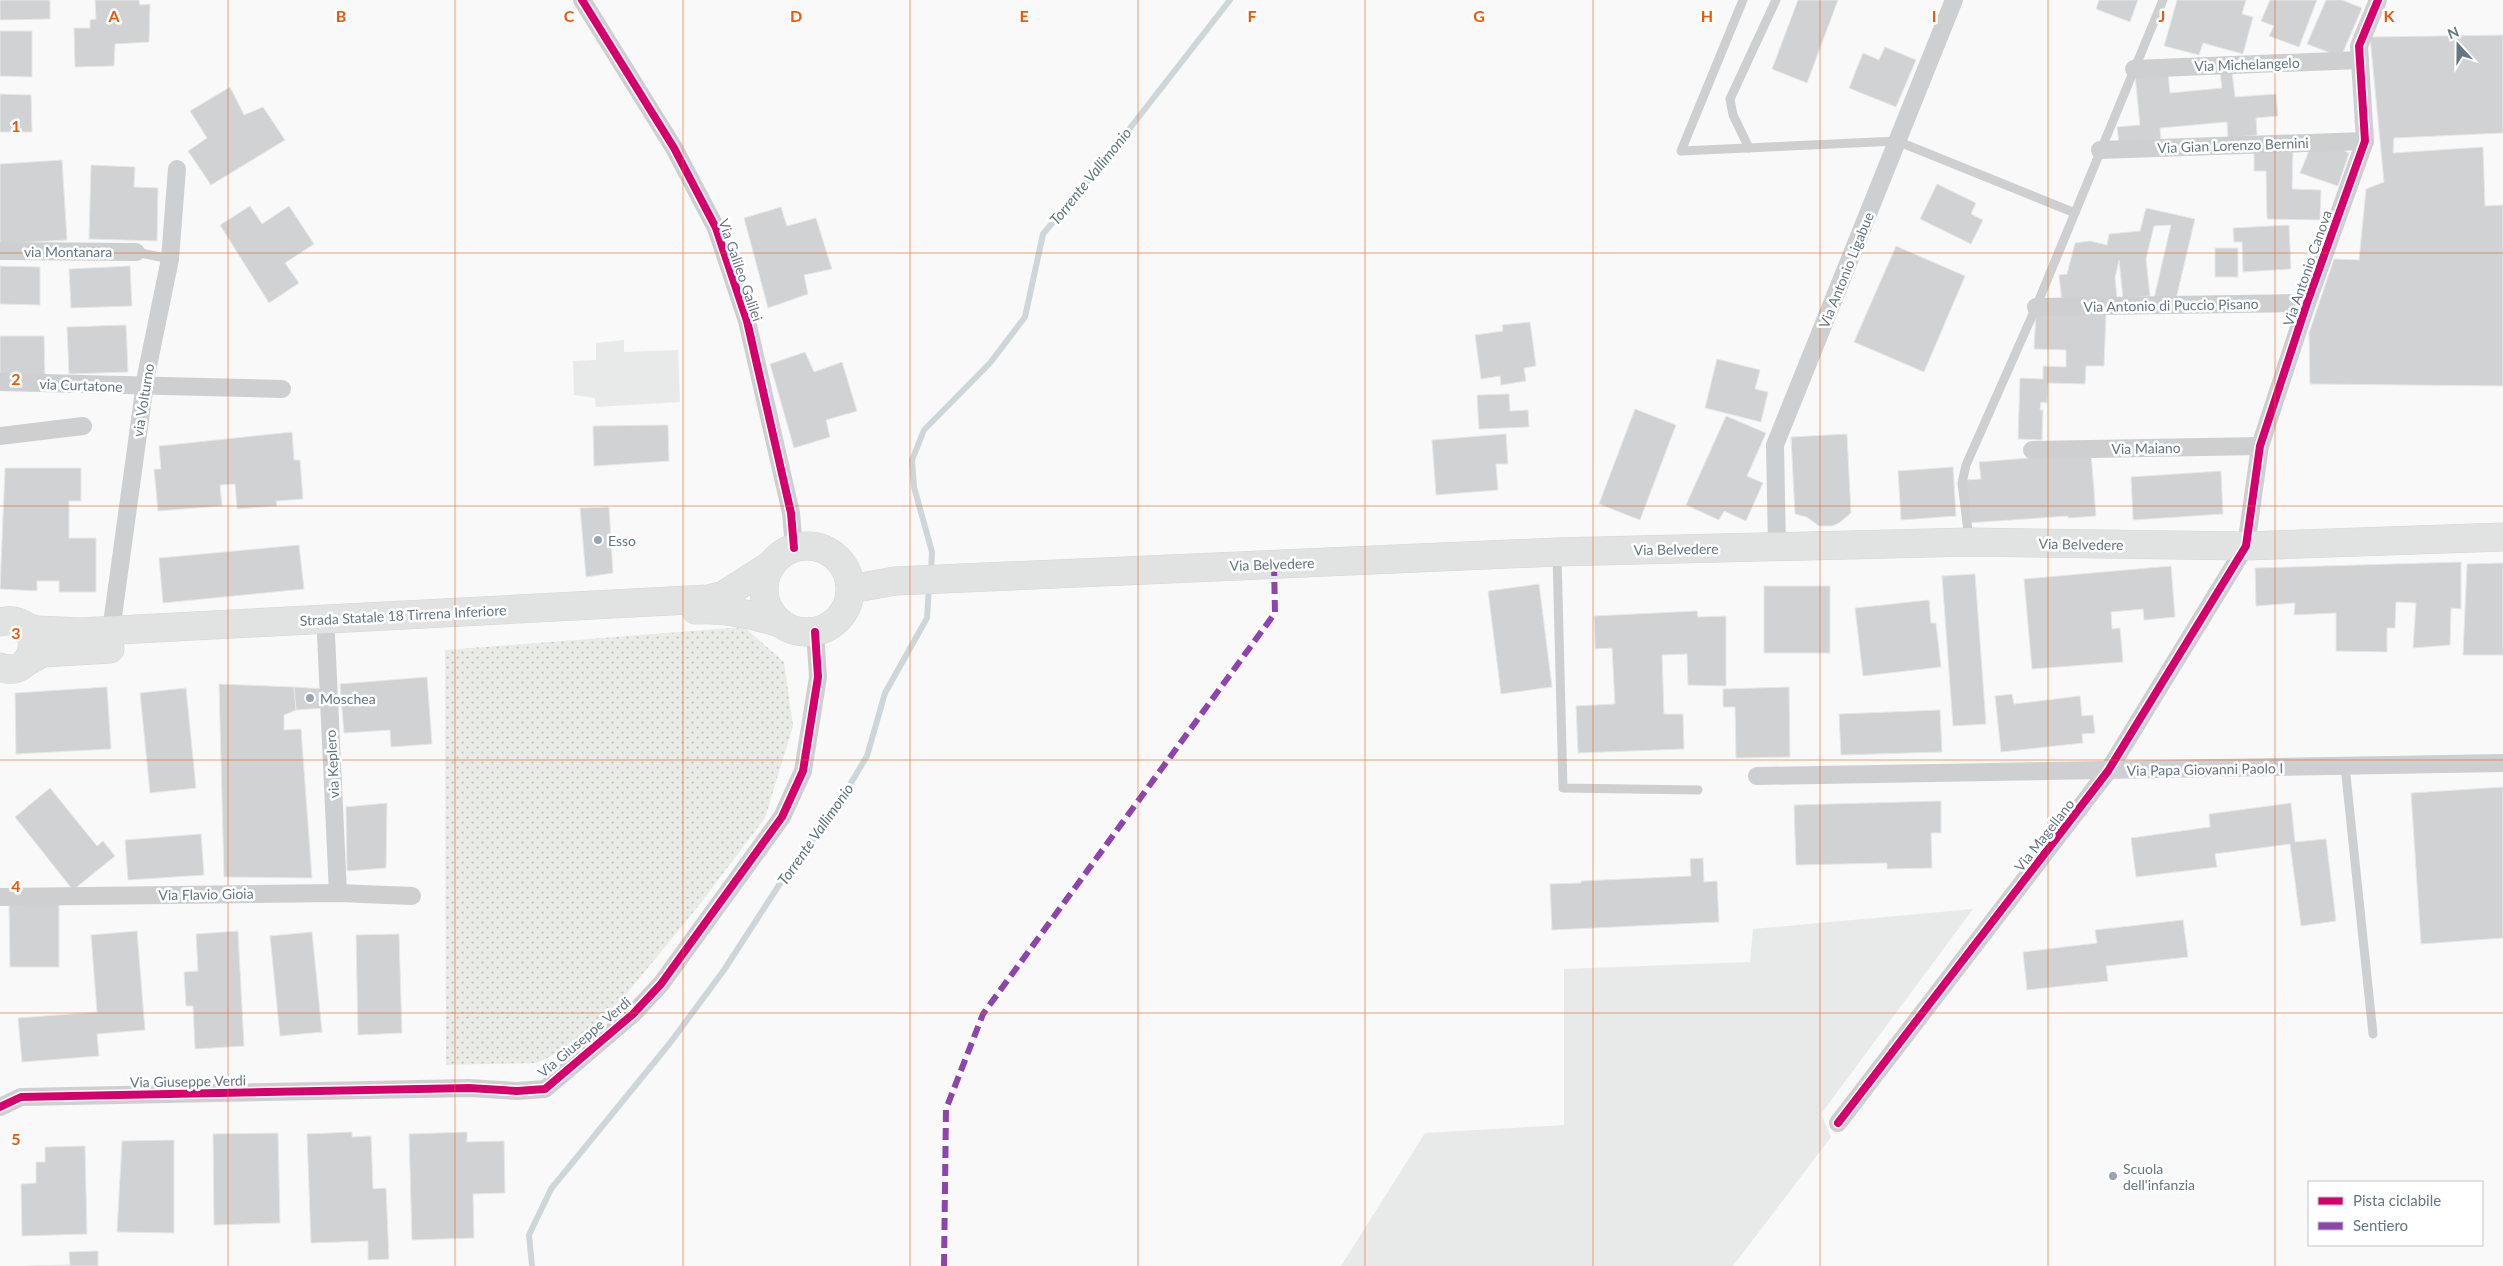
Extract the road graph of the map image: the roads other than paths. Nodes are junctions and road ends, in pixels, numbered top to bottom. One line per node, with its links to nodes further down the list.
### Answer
1 (582, 0): 31 (street, Via Galileo Galilei)
2 (1743, 0): 11 (lane)
3 (1776, 0): 11 (lane)
4 (1954, 0): 9 (street, Via Antonio Ligabue)
5 (2163, 0): 8 (lane)
6 (2378, 0): 7 (street, Via Antonio Canova)
7 (2360, 60): 8 (street, Via Michelangelo); 10 (street, Via Antonio Canova)
8 (2134, 69): 12 (lane)
9 (1897, 141): 11 (lane); 14 (lane); 30 (street, Via Antonio Ligabue)
10 (2365, 141): 12 (street, Via Gian Lorenzo Bernini); 18 (street, Via Antonio Canova)
11 (1749, 148)
12 (2100, 150): 14 (lane)
13 (177, 169): 17 (street, via Volturno)
14 (2075, 213): 19 (lane)
15 (0, 251): 16 (street, via Montanara)
16 (136, 252): 17 (lane)
17 (170, 259): 21 (street, via Volturno)
18 (2307, 304): 19 (street, Via Antonio di Puccio Pisano); 25 (street, Via Antonio Canova)
19 (2036, 307): 28 (lane)
20 (0, 382): 21 (street, via Curtatone)
21 (144, 387): 22 (street, via Curtatone); 37 (street, via Volturno)
22 (282, 389)
23 (83, 426): 24 (street)
24 (0, 436)
25 (2260, 446): 26 (street, Via Maiano); 29 (street, Via Antonio Canova)
26 (2032, 450)
27 (2503, 537): 29 (main road, Via Belvedere)
28 (1970, 542): 29 (main road, Via Belvedere); 30 (main road, Via Belvedere)
29 (2246, 546): 44 (street, Via Magellano)
30 (1777, 547): 32 (main road, Via Belvedere)
31 (794, 548): 33 (main road, Strada Statale 18 Tirrena Inferiore); 34 (main road)
32 (1557, 552): 34 (main road, Via Belvedere); 46 (lane)
33 (772, 564): 35 (main road); 37 (main road, Strada Statale 18 Tirrena Inferiore)
34 (851, 589): 38 (main road)
35 (780, 623): 38 (main road, Strada Statale 18 Tirrena Inferiore); 39 (main road, Strada Statale 18 Tirrena Inferiore)
36 (12, 624): 37 (main road, Strada Statale 18 Tirrena Inferiore); 40 (main road, Strada Statale 18 Tirrena Inferiore)
37 (111, 630)
38 (815, 632): 51 (street, Via Giuseppe Verdi)
39 (326, 635): 40 (main road, Strada Statale 18 Tirrena Inferiore); 47 (street, via Keplero)
40 (9, 666): 41 (street)
41 (0, 679)
42 (2503, 763): 43 (street, Via Papa Giovanni Paolo I)
43 (2345, 766): 44 (street, Via Papa Giovanni Paolo I); 50 (lane)
44 (2108, 771): 45 (street, Via Papa Giovanni Paolo I); 52 (street, Via Magellano)
45 (1756, 776)
46 (1698, 790)
47 (338, 893): 48 (street, Via Flavio Gioia); 49 (street, Via Flavio Gioia)
48 (0, 896)
49 (412, 896)
50 (2372, 1034)
51 (0, 1107)
52 (1838, 1123)

